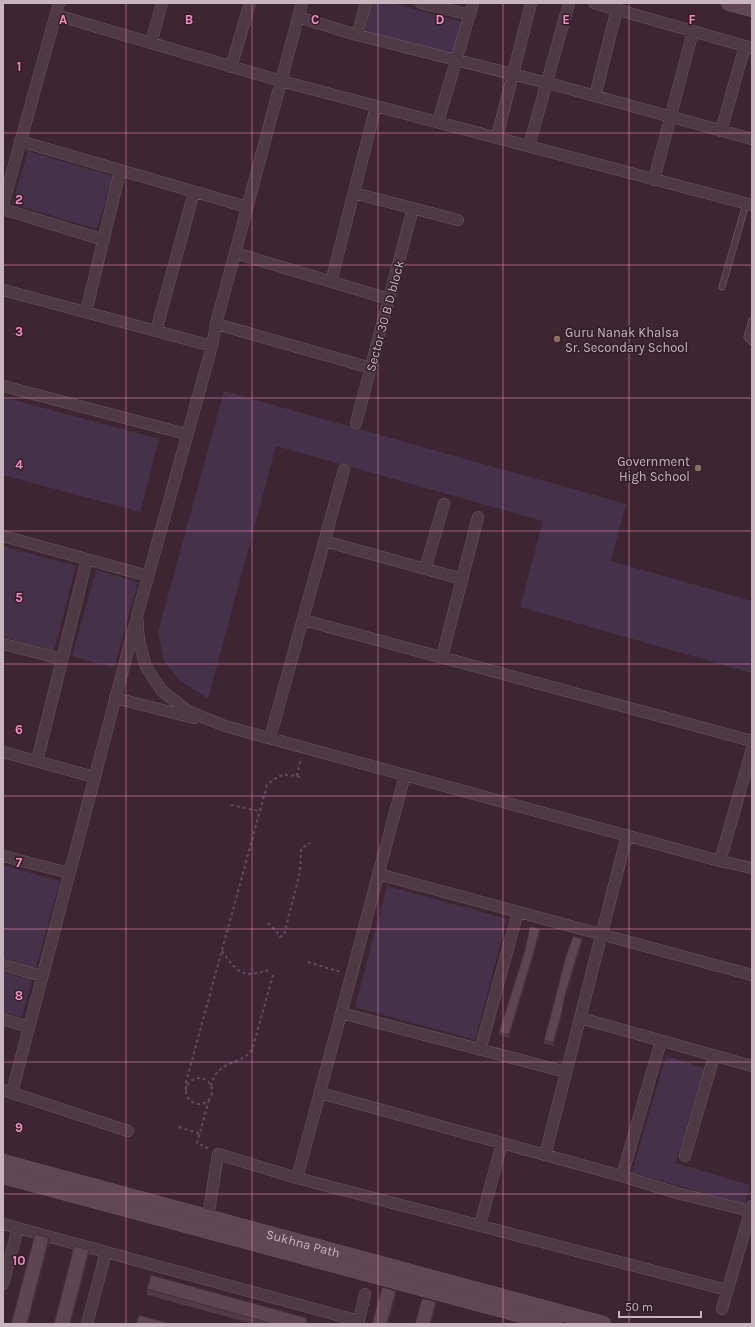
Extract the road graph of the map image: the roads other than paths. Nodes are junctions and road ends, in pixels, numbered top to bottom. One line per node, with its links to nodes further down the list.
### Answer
1 (59, 3): 14 (street)
2 (162, 3): 19 (street)
3 (250, 3): 22 (street)
4 (302, 3): 16 (street)
5 (366, 3): 18 (street)
6 (421, 3): 15 (street)
7 (473, 3): 15 (street)
8 (531, 3): 23 (street)
9 (569, 3): 25 (street)
10 (594, 3): 12 (street)
11 (729, 3): 13 (main road)
12 (617, 9): 17 (street); 26 (street)
13 (752, 9)
14 (56, 15): 19 (street); 33 (street)
15 (470, 15): 21 (street)
16 (298, 17): 18 (street); 24 (street)
17 (693, 31): 20 (street); 28 (street)
18 (357, 35): 21 (street)
19 (151, 43): 22 (street)
20 (748, 47): 30 (street)
21 (456, 61): 23 (street); 29 (street)
22 (231, 67): 24 (street)
23 (513, 75): 25 (street); 31 (street)
24 (281, 81): 27 (street); 41 (street)
25 (548, 83): 26 (street); 34 (street)
26 (595, 96): 28 (street)
27 (376, 106): 29 (street); 38 (street)
28 (671, 117): 30 (street); 36 (street)
29 (438, 122): 31 (street)
30 (721, 131): 32 (street)
31 (497, 137): 34 (street)
32 (752, 139)
33 (20, 141): 35 (street); 39 (street)
34 (529, 146): 36 (street)
35 (120, 170): 37 (street); 45 (street)
36 (654, 180): 40 (street)
37 (194, 192): 41 (street); 54 (street)
38 (354, 193): 42 (street); 47 (street)
39 (3, 205)
40 (749, 205): 48 (lane)
41 (247, 207): 46 (street)
42 (414, 208): 44 (street); 50 (street, Sector 30 B D block)
43 (3, 209): 45 (street)
44 (458, 220)
45 (104, 240): 51 (street)
46 (235, 253): 47 (street); 53 (street)
47 (331, 282): 50 (street)
48 (722, 287)
49 (3, 290): 51 (street)
50 (389, 299): 57 (street, Sector 30 B D block)
51 (86, 312): 54 (street)
52 (752, 320): 55 (lane)
53 (216, 324): 56 (street); 57 (street)
54 (156, 331): 56 (street)
55 (752, 342)
56 (212, 346): 60 (street)
57 (371, 368): 59 (street, Sector 30 B D block)
58 (3, 386): 60 (street)
59 (356, 423)
60 (186, 434): 68 (street)
61 (344, 470): 65 (street)
62 (444, 504): 67 (street)
63 (478, 517): 69 (street)
64 (3, 536): 66 (street)
65 (324, 541): 67 (street); 71 (street)
66 (87, 559): 68 (street); 74 (street)
67 (424, 569): 69 (street)
68 (148, 576): 70 (street)
69 (462, 579): 73 (street)
70 (137, 616): 75 (street); 76 (street)
71 (303, 620): 73 (street); 77 (street)
72 (3, 644): 74 (street)
73 (442, 657): 78 (street)
74 (62, 659): 81 (street)
75 (115, 698): 76 (street); 83 (street)
76 (225, 726): 77 (street)
77 (270, 738): 82 (street)
78 (752, 741)
79 (752, 749): 86 (street)
80 (3, 752): 81 (street)
81 (37, 761): 83 (street)
82 (405, 775): 84 (street); 89 (street)
83 (94, 777): 88 (street)
84 (627, 835): 86 (street); 91 (street)
85 (3, 856): 88 (street)
86 (720, 860): 87 (street)
87 (752, 868)
88 (69, 873): 94 (street)
89 (378, 874): 90 (street); 95 (street)
90 (518, 912): 91 (street); 100 (street)
91 (602, 934): 93 (street); 96 (street)
92 (3, 965): 94 (street)
93 (752, 975)
94 (42, 976): 98 (street)
95 (341, 1013): 100 (street); 105 (street)
96 (580, 1018): 99 (street); 103 (street)
97 (3, 1019): 98 (street)
98 (29, 1027): 104 (street)
99 (661, 1041): 101 (street); 112 (street)
100 (480, 1050): 103 (street)
101 (714, 1056): 102 (street); 109 (street)
102 (752, 1066)
103 (566, 1072): 108 (street)
104 (7, 1091): 106 (street)
105 (320, 1093): 107 (street); 113 (street)
106 (128, 1131)
107 (502, 1143): 108 (street); 117 (street)
108 (545, 1155): 112 (street)
109 (685, 1156)
110 (3, 1162): 115 (main road, Sukhna Path)
111 (3, 1176): 126 (main road, Sukhna Path)
112 (622, 1176): 114 (street)
113 (297, 1178): 115 (street); 117 (street)
114 (751, 1208): 121 (street)
115 (208, 1217): 127 (main road, Sukhna Path)
116 (3, 1224): 118 (street)
117 (480, 1225): 121 (street)
118 (18, 1228): 119 (street); 120 (street)
119 (106, 1252): 124 (street); 125 (street)
120 (3, 1284)
121 (727, 1290): 123 (street)
122 (365, 1294): 124 (street)
123 (722, 1309)
124 (358, 1323)
125 (87, 1324)
126 (556, 1324)
127 (603, 1324)

